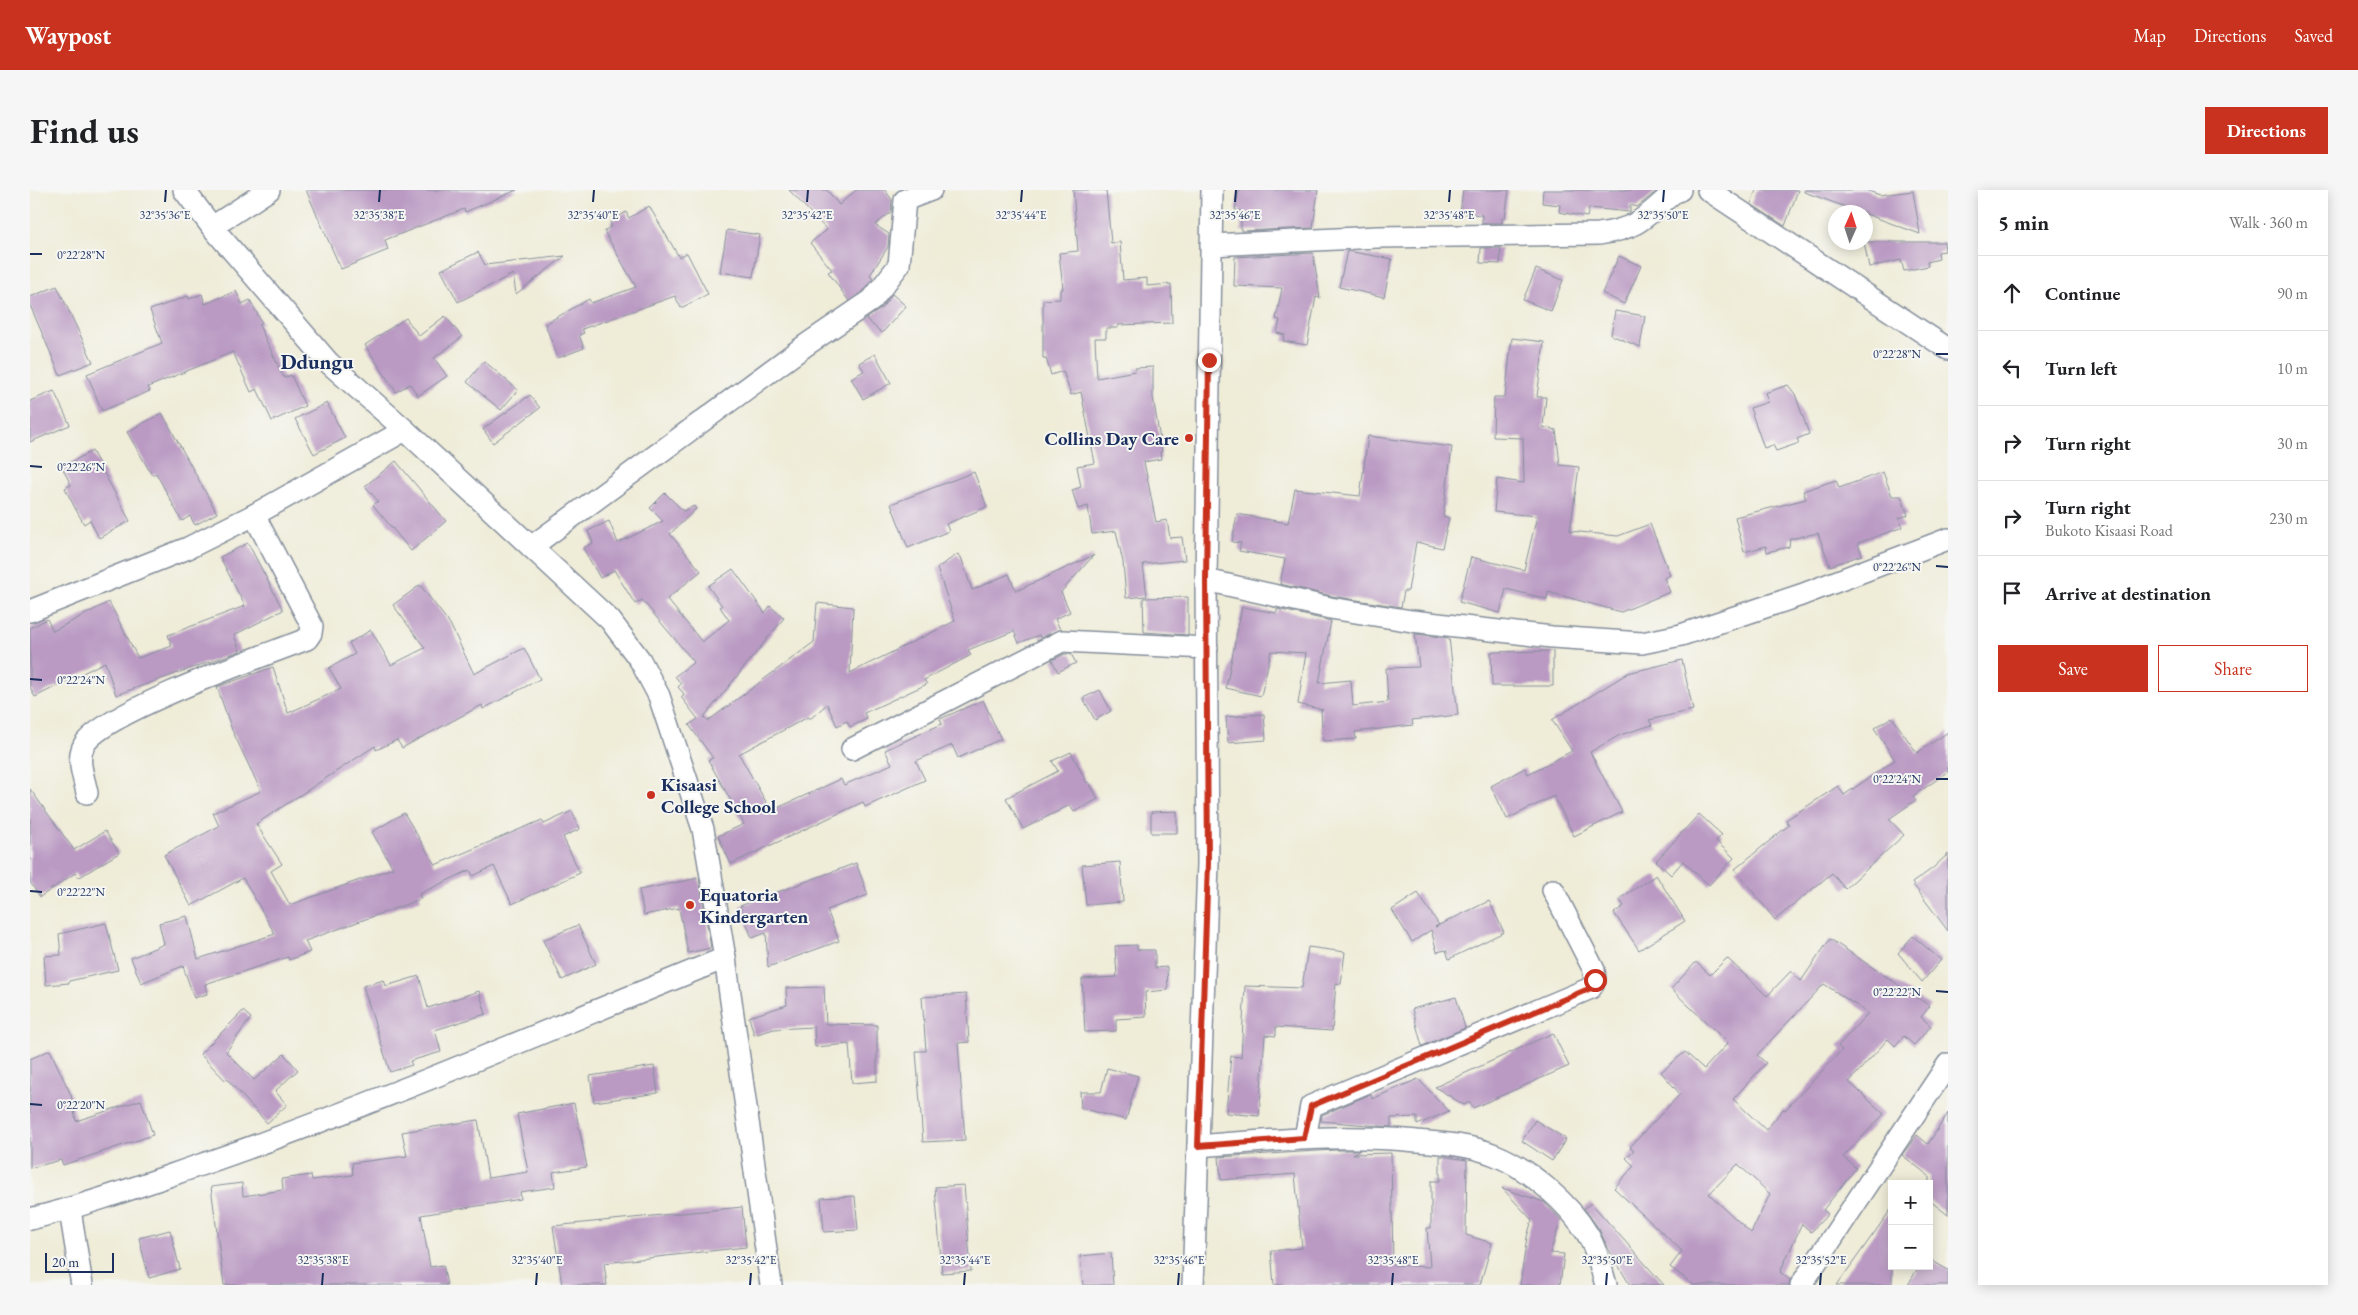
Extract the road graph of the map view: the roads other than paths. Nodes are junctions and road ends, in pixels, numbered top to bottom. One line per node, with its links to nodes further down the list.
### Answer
1 (184, 190): 7 (street)
2 (269, 190): 7 (street)
3 (931, 190): 13 (street)
4 (1212, 190): 8 (street)
5 (1680, 190): 8 (street)
6 (1708, 190): 9 (street)
7 (212, 228): 10 (street)
8 (1211, 245): 14 (street)
9 (1948, 349)
10 (405, 430): 11 (street); 13 (street)
11 (254, 515): 15 (street); 18 (street)
12 (1948, 539): 14 (street)
13 (531, 547): 20 (street)
14 (1206, 580): 16 (street)
15 (31, 609)
16 (1207, 648): 17 (street); 23 (street)
17 (852, 749)
18 (87, 793)
19 (1552, 890): 22 (street)
20 (725, 958): 24 (street); 27 (street)
21 (1948, 1064): 30 (street)
22 (1304, 1138): 23 (street); 29 (street)
23 (1198, 1146): 28 (street)
24 (70, 1210): 25 (street); 26 (street)
25 (30, 1220)
26 (82, 1285)
27 (771, 1285)
28 (1193, 1285)
29 (1606, 1285)
30 (1801, 1285)

